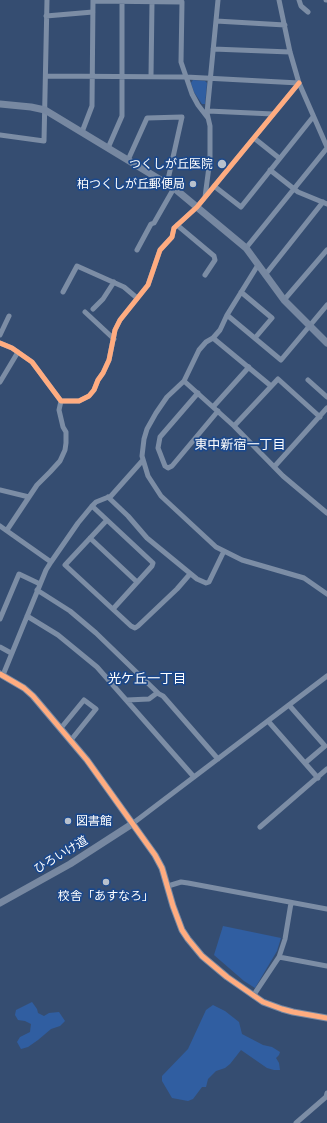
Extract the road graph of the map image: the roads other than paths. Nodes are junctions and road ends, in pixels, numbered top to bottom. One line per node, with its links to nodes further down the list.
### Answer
1 (46, 0): 10 (street)
2 (218, 0): 11 (street)
3 (279, 0): 12 (street)
4 (299, 0): 9 (street)
5 (93, 1): 6 (street); 8 (street)
6 (122, 2): 7 (street); 17 (street)
7 (152, 2): 18 (street); 19 (street)
8 (93, 12): 10 (street); 16 (street)
9 (308, 12)
10 (46, 16): 15 (street)
11 (216, 21): 12 (street); 13 (street)
12 (285, 25): 14 (street)
13 (213, 49): 14 (street); 20 (street)
14 (290, 52): 21 (street)
15 (46, 76): 16 (street); 23 (street)
16 (92, 76): 17 (street); 28 (street)
17 (122, 76): 18 (street); 32 (street)
18 (151, 76): 19 (street)
19 (186, 77): 20 (street); 27 (street)
20 (210, 78): 21 (street); 24 (street)
21 (299, 83): 25 (street); 26 (street)
22 (0, 104): 23 (street)
23 (45, 110): 28 (street); 29 (street)
24 (208, 111): 25 (street); 27 (street)
25 (273, 114): 30 (street)
26 (313, 117): 31 (street); 33 (street)
27 (208, 118): 39 (street)
28 (82, 132): 32 (street)
29 (0, 135)
30 (254, 138): 33 (street); 37 (street)
31 (327, 147): 38 (street)
32 (108, 148): 34 (street)
33 (279, 158): 35 (street)
34 (128, 160): 36 (street); 36 (street)
35 (270, 170): 37 (street); 38 (street)
36 (170, 186): 41 (street); 44 (street)
37 (214, 186): 39 (street)
38 (294, 188): 40 (street); 43 (street)
39 (205, 198): 41 (street)
40 (325, 203): 47 (street)
41 (197, 207): 42 (street); 43 (street)
42 (177, 224): 48 (street); 52 (street)
43 (246, 248): 46 (street)
44 (137, 250)
45 (327, 250): 53 (street)
46 (258, 265): 47 (street); 51 (street)
47 (265, 274): 53 (street)
48 (205, 275)
49 (114, 282): 50 (street); 52 (street); 55 (street)
50 (63, 292)
51 (241, 292): 57 (street); 62 (street)
52 (137, 298): 63 (street)
53 (284, 300): 59 (street)
54 (327, 304): 59 (street)
55 (93, 309)
56 (85, 312): 63 (street)
57 (227, 315): 61 (street); 62 (street)
58 (9, 316): 60 (street)
59 (309, 326): 62 (street); 64 (street)
60 (0, 335)
61 (213, 338): 67 (street); 69 (street)
62 (255, 338)
63 (114, 339): 74 (street)
64 (327, 342)
65 (0, 343): 66 (street)
66 (18, 352): 70 (street); 74 (street)
67 (249, 368): 71 (street); 75 (street)
68 (308, 380): 73 (street)
69 (184, 381): 72 (street); 80 (street)
70 (0, 382)
71 (271, 386): 78 (street); 79 (street)
72 (198, 393): 75 (street); 77 (street)
73 (327, 397)
74 (61, 401): 83 (street)
75 (213, 407): 77 (street)
76 (327, 408): 78 (street)
77 (218, 411): 79 (street)
78 (320, 417): 81 (street)
79 (234, 426): 81 (street)
80 (143, 460): 84 (street); 91 (street)
81 (274, 467): 86 (street)
82 (0, 490): 83 (street)
83 (29, 497): 89 (street)
84 (108, 497): 85 (street); 93 (street)
85 (92, 506): 87 (street); 92 (street)
86 (327, 513)
87 (107, 520): 90 (street); 94 (street)
88 (0, 527): 89 (street)
89 (7, 530): 92 (street)
90 (90, 538): 94 (street); 98 (street)
91 (224, 551): 93 (street); 97 (street)
92 (51, 562): 95 (street)
93 (190, 574): 98 (street)
94 (137, 582): 98 (street)
95 (40, 584): 96 (street); 100 (street)
96 (38, 590): 99 (street); 105 (street)
97 (327, 594)
98 (113, 609)
99 (27, 616): 102 (street); 106 (street)
100 (0, 619)
101 (0, 647): 102 (street)
102 (11, 653): 103 (street)
103 (1, 674): 109 (street)
104 (327, 676): 107 (street)
105 (157, 693): 106 (street); 111 (street)
106 (127, 700): 114 (street)
107 (289, 705): 108 (street); 112 (street)
108 (268, 721): 111 (street); 112 (street)
109 (61, 728): 110 (street); 110 (street)
110 (71, 740): 116 (street)
111 (218, 759): 114 (street)
112 (305, 763): 115 (street)
113 (327, 769): 115 (street)
114 (194, 777): 116 (street)
115 (318, 778): 117 (street)
116 (132, 824): 118 (street); 119 (street, ひろいけ道)
117 (260, 827)
118 (168, 886): 120 (street); 124 (street)
119 (0, 903)
120 (291, 903): 121 (street); 122 (street)
121 (327, 909)
122 (279, 957): 123 (street); 124 (street)
123 (327, 966)
124 (253, 996): 125 (street)
125 (327, 1018)
126 (327, 1096): 127 (street)
127 (296, 1123)

